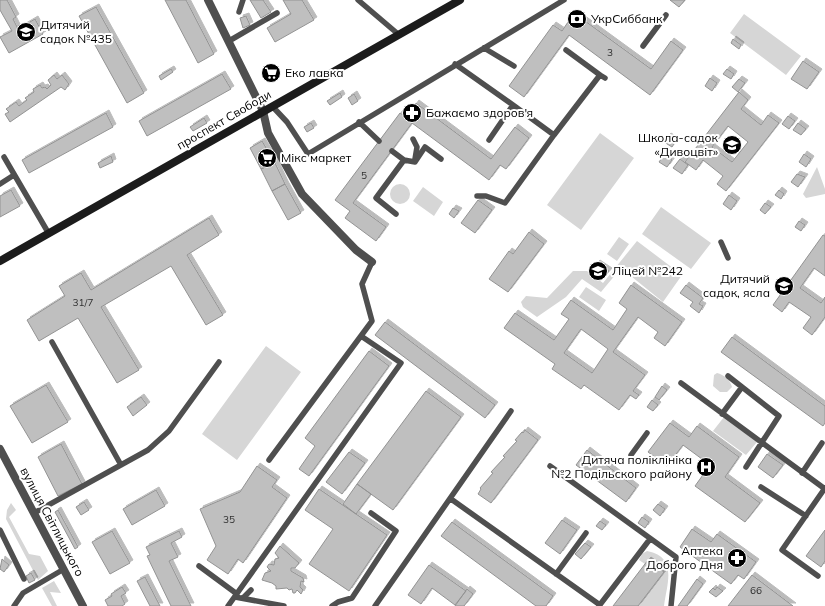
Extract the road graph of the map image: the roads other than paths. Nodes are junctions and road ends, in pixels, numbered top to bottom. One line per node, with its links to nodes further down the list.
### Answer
1 (208, 0): 10 (street)
2 (243, 0): 6 (lane)
3 (358, 0): 9 (lane)
4 (460, 0): 9 (street, проспект Свободи)
5 (564, 0): 12 (lane)
6 (239, 12)
7 (277, 13): 10 (lane)
8 (666, 15): 11 (lane)
9 (398, 34): 17 (street, проспект Свободи)
10 (229, 41): 18 (street)
11 (643, 46)
12 (484, 48): 14 (lane); 15 (lane)
13 (566, 50): 20 (lane)
14 (455, 64): 16 (lane); 19 (lane)
15 (514, 66)
16 (513, 105): 20 (lane); 22 (lane)
17 (272, 106): 18 (street, проспект Свободи); 19 (lane)
18 (263, 111): 33 (street, проспект Свободи); 37 (street)
19 (359, 122): 23 (lane)
20 (554, 135): 31 (lane)
21 (414, 138): 28 (lane)
22 (490, 140)
23 (379, 141)
24 (392, 151): 27 (lane)
25 (4, 157): 29 (lane)
26 (441, 159): 28 (lane)
27 (404, 160): 28 (lane); 32 (lane)
28 (415, 162)
29 (14, 176): 30 (lane); 33 (lane)
30 (0, 184)
31 (477, 196)
32 (396, 214)
33 (49, 234): 36 (street, проспект Свободи)
34 (721, 242): 35 (lane)
35 (728, 258)
36 (0, 261)
37 (372, 262): 38 (lane)
38 (361, 336): 51 (lane); 71 (lane)
39 (52, 342): 52 (lane)
40 (219, 362): 52 (lane)
41 (728, 376): 43 (lane)
42 (681, 383): 45 (lane)
43 (742, 387): 45 (lane); 48 (lane)
44 (511, 411): 58 (lane)
45 (722, 414): 48 (lane)
46 (648, 432): 50 (lane)
47 (822, 443): 55 (lane)
48 (762, 444): 54 (lane); 55 (lane)
49 (0, 449): 59 (street, вулиця Світлицького)
50 (631, 455)
51 (269, 460)
52 (121, 464): 59 (lane)
53 (550, 466): 64 (lane)
54 (746, 468)
55 (802, 472): 57 (lane)
56 (761, 486): 61 (lane)
57 (825, 489): 61 (lane)
58 (451, 499): 67 (lane); 79 (lane)
59 (34, 513): 66 (street, вулиця Світлицького)
60 (371, 513): 78 (lane)
61 (806, 516): 68 (lane)
62 (0, 530): 69 (lane)
63 (586, 533): 67 (lane)
64 (650, 539): 80 (lane); 81 (lane)
65 (199, 566): 71 (lane)
66 (64, 569): 74 (lane); 75 (street, вулиця Світлицького)
67 (556, 574): 80 (lane)
68 (818, 576)
69 (24, 579)
70 (252, 590): 72 (lane)
71 (236, 595): 72 (lane); 76 (lane)
72 (243, 598): 73 (lane)
73 (252, 603): 77 (lane)
74 (14, 606)
75 (83, 606)
76 (228, 606)
77 (284, 606)
78 (332, 606)
79 (374, 606)
80 (599, 606)
81 (671, 606)

